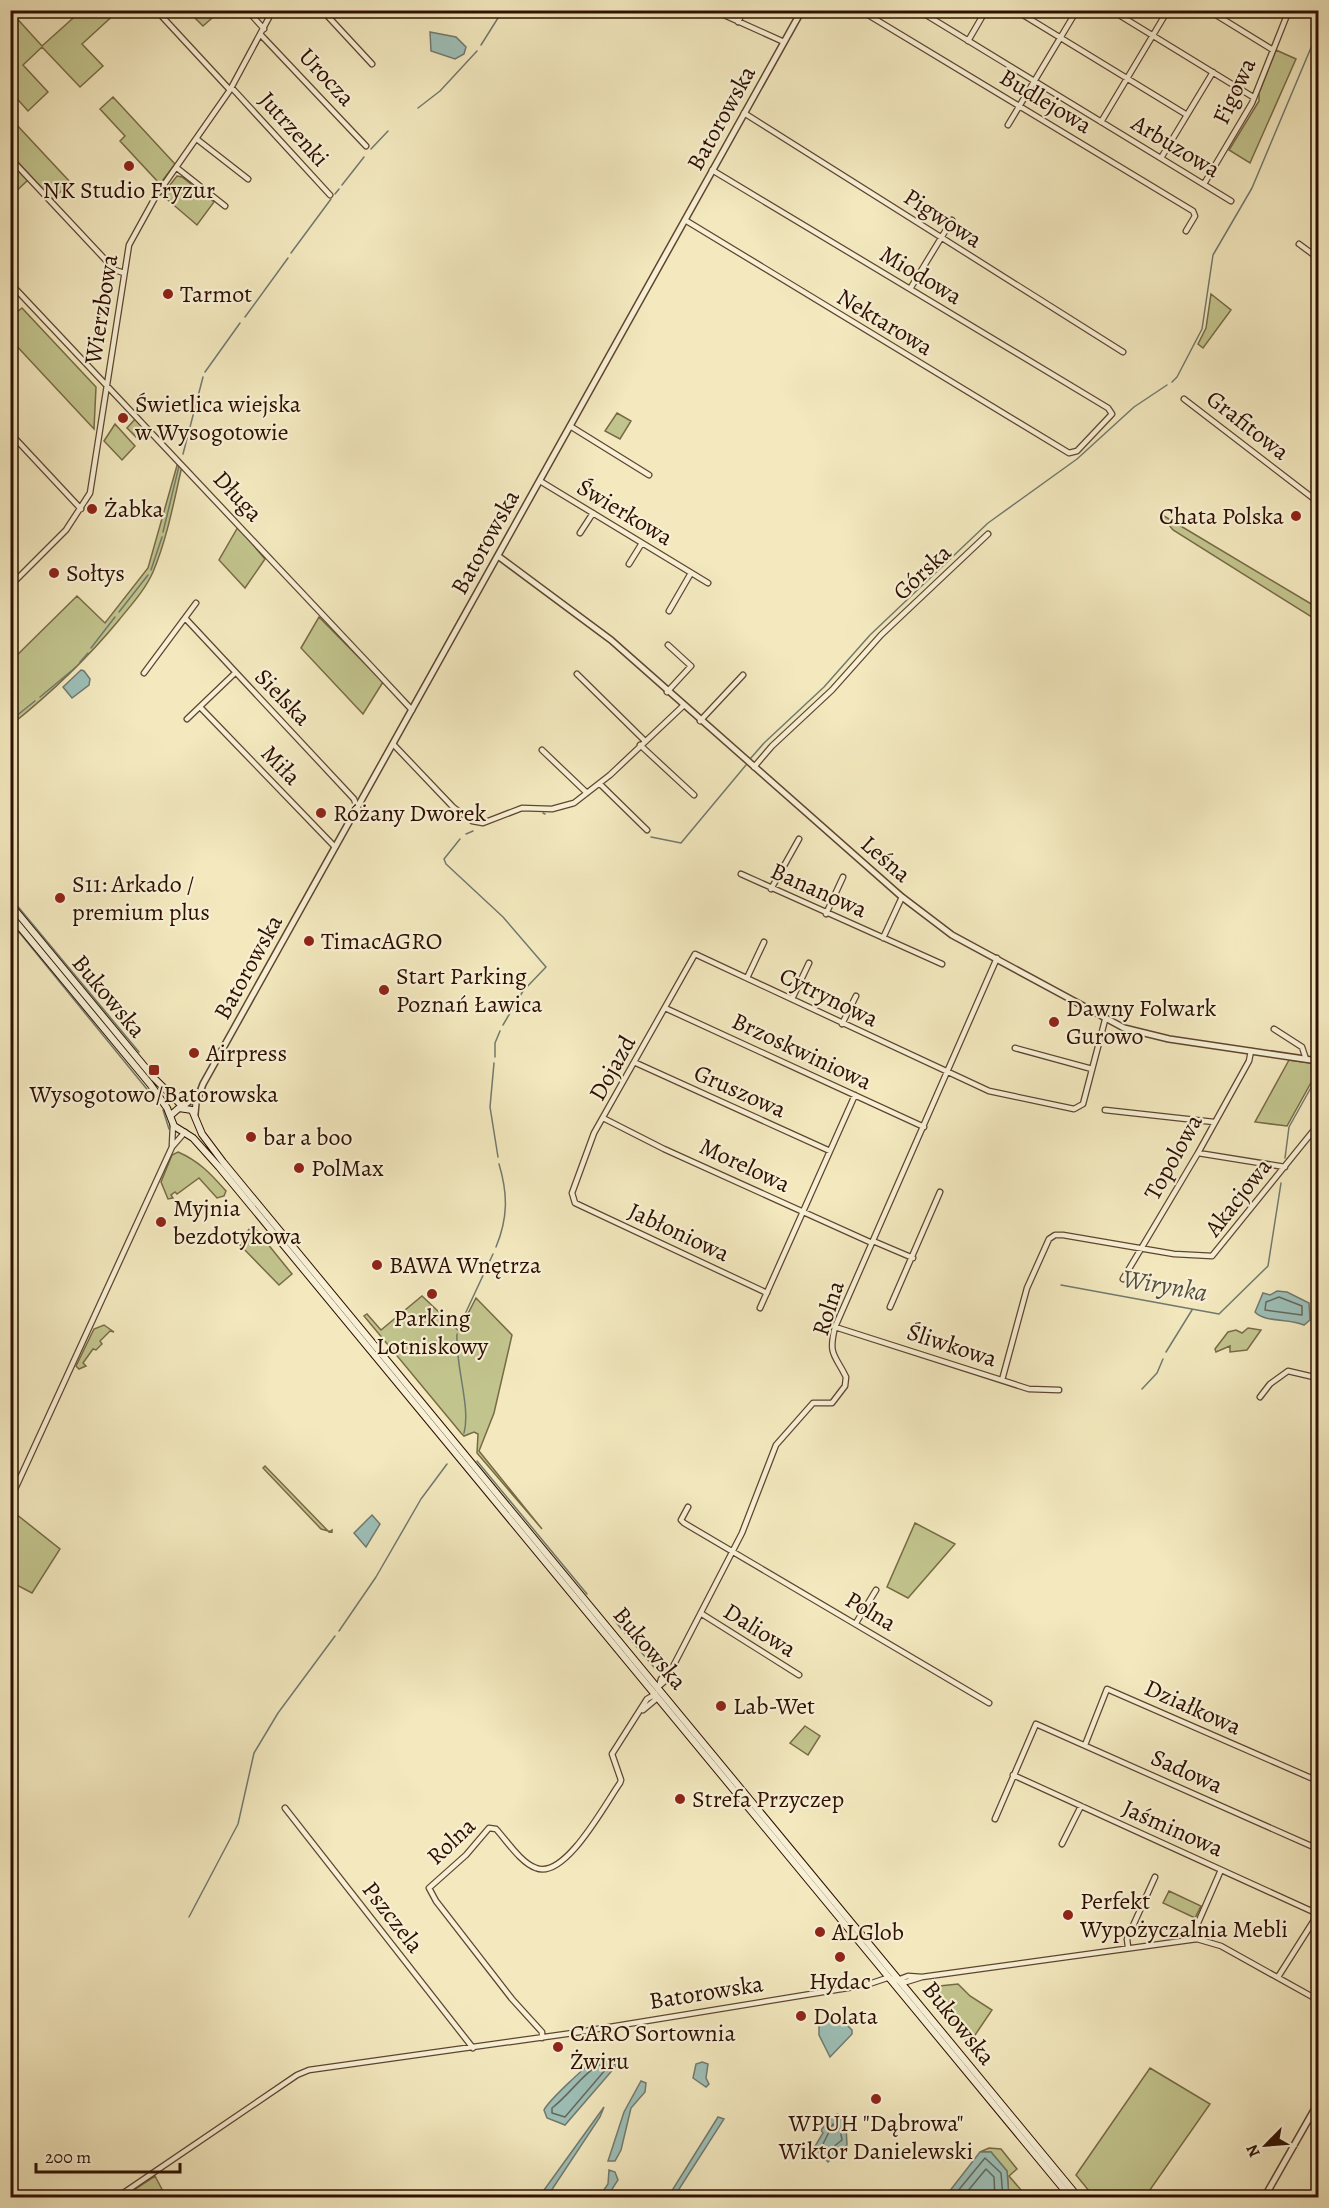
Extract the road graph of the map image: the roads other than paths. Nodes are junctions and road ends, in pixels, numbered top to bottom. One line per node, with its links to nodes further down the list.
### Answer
1 (156, 10): 29 (street, Jutrzenki)
2 (247, 10): 18 (street)
3 (273, 10): 18 (street, Wierzbowa)
4 (322, 10): 25 (street)
5 (713, 10): 17 (street)
6 (744, 10): 17 (street)
7 (802, 10): 23 (street, Batorowska)
8 (860, 10): 31 (street, Budlejowa)
9 (918, 10): 22 (street, Arbuzowa)
10 (986, 10): 22 (street)
11 (1015, 10): 21 (street)
12 (1077, 10): 21 (street)
13 (1111, 10): 20 (street)
14 (1168, 10): 20 (street)
15 (1208, 10): 24 (street)
16 (1289, 10): 24 (street, Figowa)
17 (738, 22): 23 (street)
18 (264, 29): 19 (street, Wierzbowa)
19 (261, 34): 29 (street, Wierzbowa); 37 (street, Urocza)
20 (1152, 36): 26 (street); 27 (street)
21 (1061, 38): 27 (street); 28 (street)
22 (968, 41): 28 (street, Arbuzowa)
23 (784, 42): 32 (street, Batorowska)
24 (1273, 50): 30 (street, Figowa)
25 (372, 64)
26 (1213, 72): 30 (street); 33 (street)
27 (1126, 78): 33 (street); 34 (street)
28 (1034, 81): 31 (street); 34 (street, Arbuzowa)
29 (231, 89): 36 (street, Wierzbowa); 44 (street, Jutrzenki)
30 (1253, 97): 43 (street, Figowa)
31 (1019, 106): 35 (street); 49 (street, Budlejowa)
32 (744, 113): 41 (street, Batorowska); 50 (street, Pigwowa)
33 (1187, 116): 39 (street)
34 (1101, 122): 39 (street, Arbuzowa)
35 (1008, 125)
36 (198, 140): 40 (street, Wierzbowa); 42 (street)
37 (366, 146)
38 (10, 158): 53 (street)
39 (1161, 158): 43 (street, Arbuzowa)
40 (177, 168): 46 (street); 53 (street, Wierzbowa)
41 (712, 170): 47 (street, Batorowska); 55 (street, Miodowa)
42 (248, 179)
43 (1204, 184): 45 (street, Arbuzowa)
44 (330, 195)
45 (1231, 201)
46 (225, 206)
47 (685, 220): 59 (street, Nektarowa); 60 (street, Batorowska)
48 (952, 220): 50 (street)
49 (1186, 231)
50 (941, 239): 55 (street); 56 (street, Pigwowa)
51 (1299, 244): 52 (street)
52 (1318, 258)
53 (124, 273): 57 (street, Wierzbowa)
54 (10, 283): 57 (street, Długa)
55 (910, 290): 59 (street, Miodowa)
56 (1123, 352)
57 (106, 386): 65 (street, Wierzbowa); 86 (street, Długa)
58 (1184, 399): 64 (street, Grafitowa)
59 (1111, 410)
60 (570, 426): 62 (street); 63 (street, Batorowska)
61 (10, 433): 65 (street)
62 (649, 475)
63 (540, 481): 66 (street, Świerkowa); 70 (street, Batorowska)
64 (1318, 502)
65 (81, 509): 74 (street, Wierzbowa)
66 (592, 513): 67 (street); 69 (street, Świerkowa)
67 (580, 534)
68 (987, 534): 93 (street, Górska)
69 (642, 543): 71 (street); 72 (street, Świerkowa)
70 (498, 556): 83 (street, Leśna); 86 (street, Batorowska)
71 (629, 564)
72 (692, 573): 73 (street, Świerkowa); 76 (street, Świerkowa)
73 (708, 583)
74 (10, 586)
75 (196, 603): 77 (street)
76 (669, 611)
77 (186, 619): 79 (street); 80 (street, Sielska)
78 (668, 645): 83 (street)
79 (144, 673)
80 (235, 673): 85 (street); 98 (street, Sielska)
81 (577, 674): 89 (street)
82 (743, 675): 88 (street)
83 (667, 692): 84 (street, Leśna)
84 (683, 706): 88 (street, Leśna); 89 (street)
85 (200, 707): 87 (street); 102 (street, Miła)
86 (412, 710): 90 (street, Batorowska)
87 (187, 719)
88 (700, 721): 93 (street, Leśna)
89 (644, 740): 91 (street)
90 (393, 744): 95 (street); 97 (street, Batorowska)
91 (640, 745): 94 (street); 96 (street)
92 (542, 750): 95 (street)
93 (753, 768): 106 (street, Leśna)
94 (600, 784): 95 (street); 100 (street)
95 (587, 793)
96 (694, 795)
97 (362, 798): 98 (street); 99 (street, Batorowska)
98 (354, 799): 99 (street, Sielska)
99 (357, 808): 102 (street, Batorowska)
100 (647, 830)
101 (799, 839): 105 (street)
102 (335, 847): 130 (street, Batorowska)
103 (741, 874): 105 (street, Bananowa)
104 (843, 877): 108 (street)
105 (771, 890): 108 (street, Bananowa)
106 (902, 897): 110 (street, Bananowa); 113 (street, Leśna)
107 (10, 904): 132 (main road, Bukowska)
108 (826, 914): 110 (street, Bananowa)
109 (10, 915): 134 (main road, Bukowska)
110 (883, 938): 115 (street, Bananowa)
111 (764, 942): 116 (street)
112 (695, 954): 116 (street, Cytrynowa); 119 (street, Dojazd)
113 (997, 958): 120 (street, Leśna); 129 (street, Rolna)
114 (809, 963): 118 (street)
115 (942, 964)
116 (747, 978): 118 (street, Cytrynowa)
117 (856, 996): 121 (street)
118 (792, 999): 121 (street, Cytrynowa)
119 (665, 1008): 127 (street, Dojazd); 131 (street, Brzoskwiniowa)
120 (1105, 1020): 124 (street, Leśna); 128 (street, Cytrynowa)
121 (842, 1024): 129 (street, Cytrynowa)
122 (1274, 1029): 125 (street)
123 (1015, 1047): 128 (street)
124 (1251, 1051): 125 (street, Leśna); 137 (street, Topolowa)
125 (1306, 1059): 126 (street, Leśna)
126 (1318, 1061)
127 (636, 1063): 136 (street, Dojazd); 143 (street, Gruszowa)
128 (1092, 1069): 129 (street, Cytrynowa)
129 (947, 1073): 140 (street, Rolna)
130 (199, 1092): 132 (street, Batorowska); 135 (street, Batorowska)
131 (855, 1095): 140 (street, Brzoskwiniowa); 143 (street)
132 (183, 1107): 134 (main road); 135 (main road)
133 (1105, 1110): 137 (street)
134 (171, 1115): 138 (main road)
135 (196, 1118): 141 (main road); 168 (main road, Bukowska)
136 (604, 1119): 147 (street, Dojazd); 148 (street, Morelowa)
137 (1214, 1122): 144 (street, Topolowa)
138 (173, 1124): 141 (main road); 142 (street)
139 (1318, 1125): 145 (street, Akacjowa)
140 (924, 1126): 149 (street, Rolna)
141 (185, 1131): 142 (street); 169 (main road, Bukowska)
142 (172, 1148): 161 (street)
143 (830, 1151): 148 (street)
144 (1198, 1153): 145 (street); 150 (street, Topolowa)
145 (1285, 1167): 150 (street, Akacjowa)
146 (940, 1192): 151 (street)
147 (575, 1203): 153 (street, Jabłoniowa)
148 (804, 1212): 149 (street, Morelowa); 153 (street)
149 (872, 1242): 151 (street, Morelowa); 156 (street, Rolna)
150 (1142, 1248): 152 (street, Topolowa); 158 (street, Akacjowa)
151 (913, 1258): 154 (street)
152 (1123, 1279)
153 (767, 1293): 155 (street)
154 (890, 1307)
155 (760, 1308)
156 (835, 1327): 158 (street, Śliwkowa); 163 (street, Rolna)
157 (1318, 1378): 160 (street)
158 (1002, 1380): 159 (street, Śliwkowa)
159 (1059, 1389)
160 (1260, 1397)
161 (10, 1500)
162 (688, 1507): 163 (street, Polna)
163 (733, 1551): 165 (street, Rolna); 166 (street, Polna)
164 (876, 1590): 166 (street)
165 (702, 1614): 167 (street, Daliowa); 168 (street, Rolna)
166 (856, 1623): 170 (street, Polna)
167 (799, 1676)
168 (658, 1687): 169 (street, Rolna); 187 (main road, Bukowska)
169 (654, 1695): 186 (main road, Bukowska); 191 (street, Rolna)
170 (989, 1703)
171 (1085, 1745): 172 (street, Sadowa); 173 (street, Działkowa); 178 (street, Sadowa)
172 (1013, 1775): 174 (street, Jaśminowa); 176 (street)
173 (1318, 1781)
174 (1081, 1806): 177 (street); 179 (street, Jaśminowa)
175 (285, 1808): 192 (street, Pszczela)
176 (995, 1819)
177 (1062, 1844)
178 (1318, 1849)
179 (1221, 1870): 181 (street, Jaśminowa); 182 (street)
180 (1155, 1877): 183 (street)
181 (1318, 1914): 185 (street)
182 (1191, 1939): 183 (street, Batorowska); 185 (street, Batorowska)
183 (1128, 1947): 184 (street, Batorowska)
184 (922, 1977): 187 (street, Batorowska); 188 (street, Batorowska)
185 (1278, 1977): 190 (street, Batorowska)
186 (887, 1978): 187 (street, Batorowska); 191 (street, Batorowska); 195 (main road, Bukowska)
187 (900, 1979): 188 (street, Batorowska); 189 (main road, Bukowska)
188 (913, 1981): 189 (street)
189 (914, 1997): 196 (main road, Bukowska)
190 (1318, 2000)
191 (542, 2038): 192 (street, Batorowska)
192 (473, 2048): 194 (street, Batorowska)
193 (1318, 2103): 197 (street)
194 (116, 2198)
195 (1071, 2198)
196 (1079, 2198)
197 (1264, 2198)

